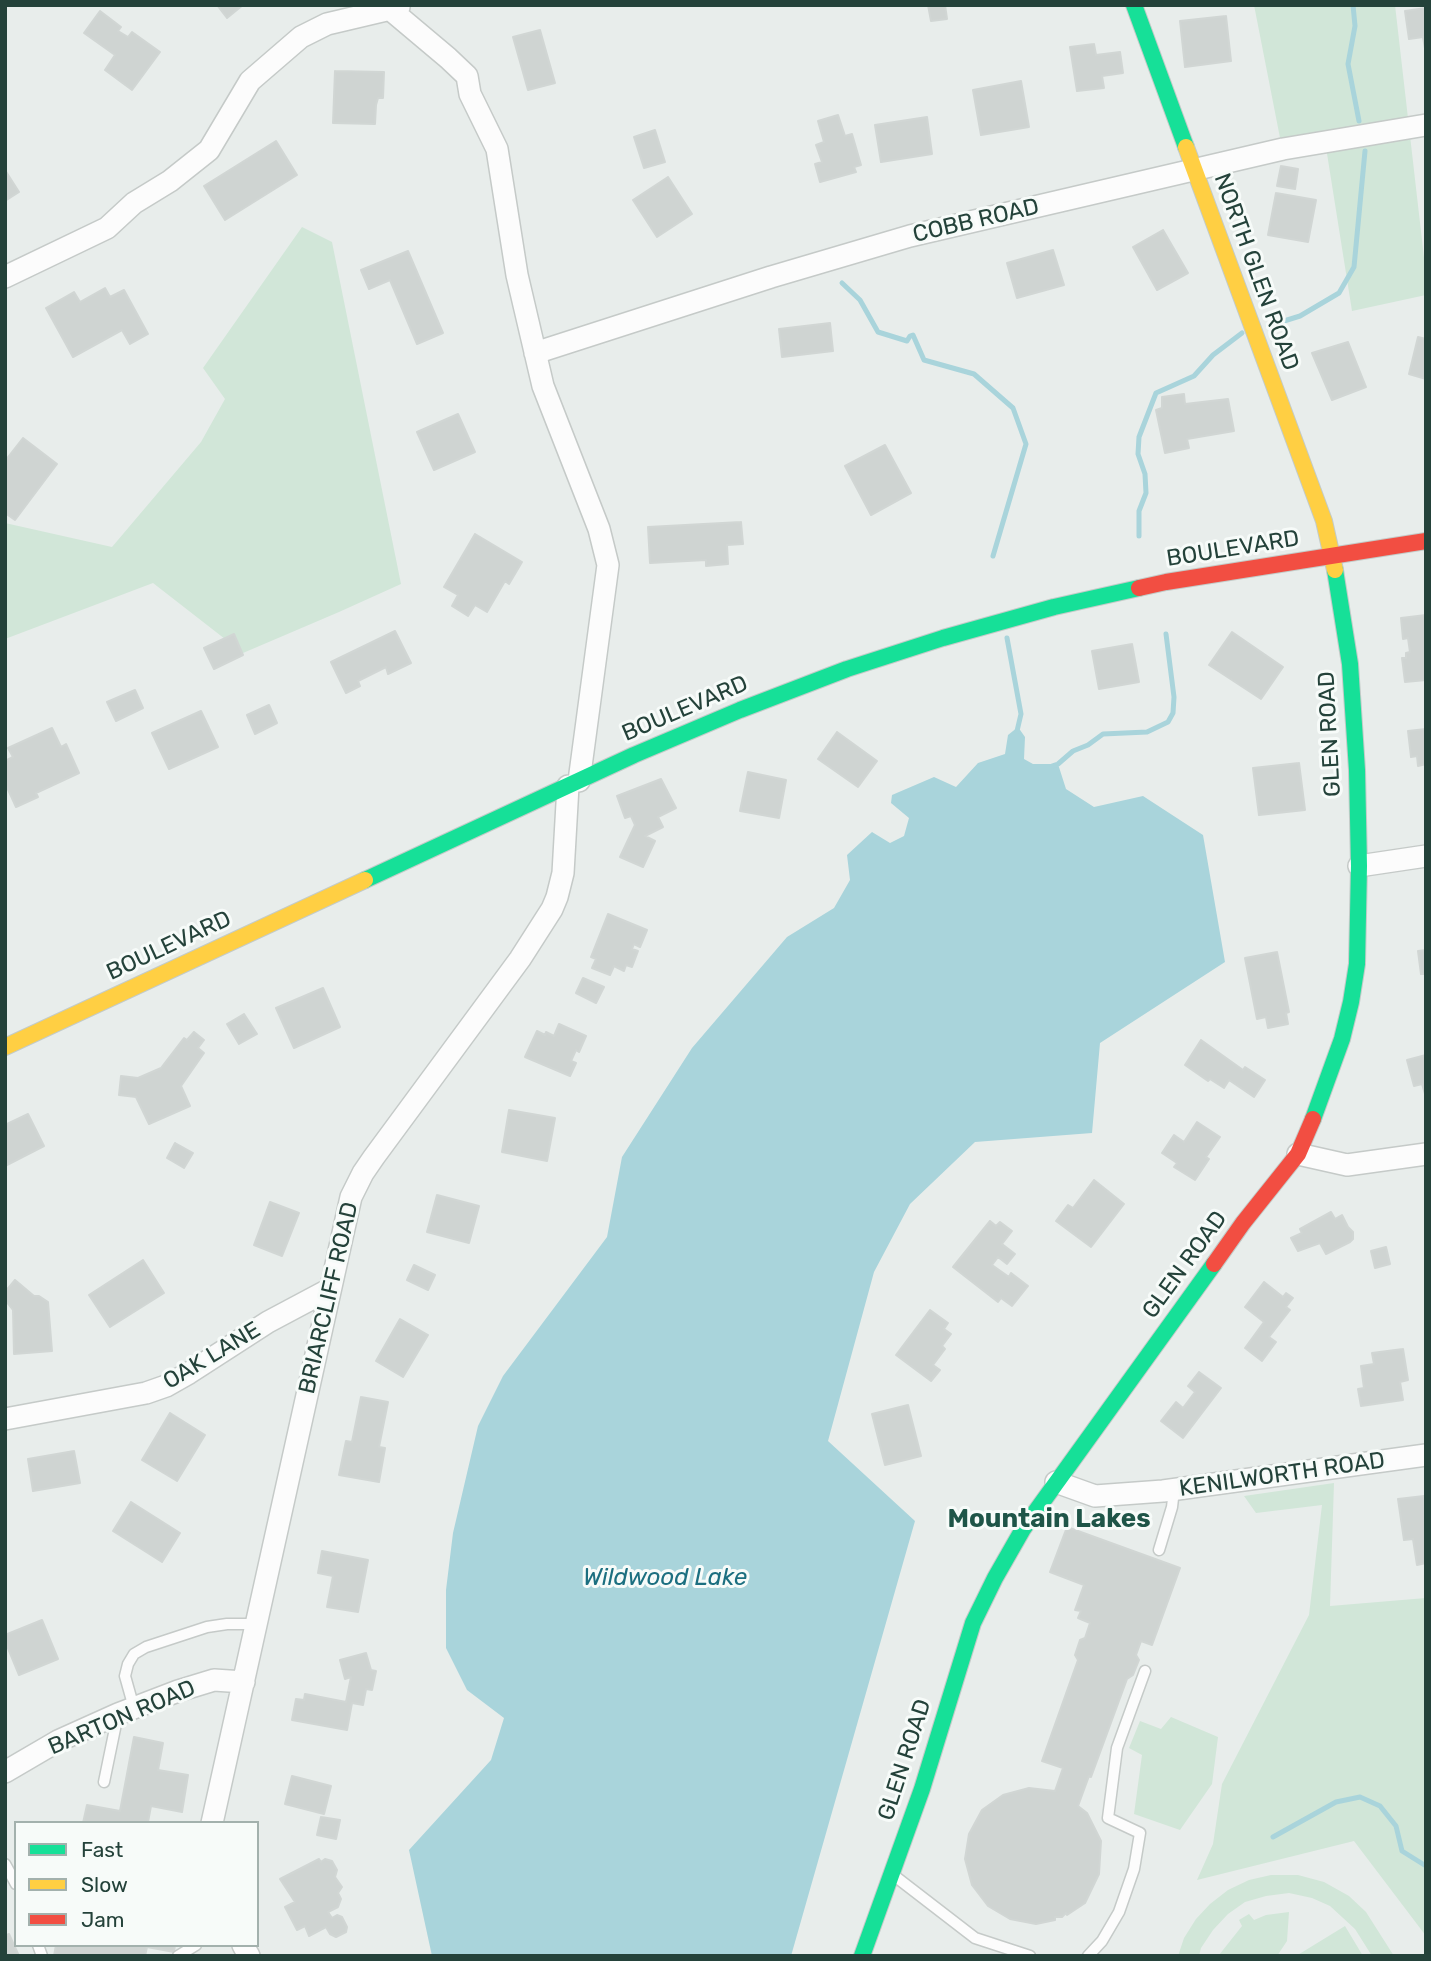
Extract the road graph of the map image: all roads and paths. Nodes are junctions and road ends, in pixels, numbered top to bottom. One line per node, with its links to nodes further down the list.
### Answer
1 (1134, 5): 4 (street, NORTH GLEN ROAD)
2 (393, 6): 5 (street); 6 (street, BRIARCLIFF ROAD)
3 (1426, 125): 4 (street, COBB ROAD)
4 (1195, 170): 6 (street, COBB ROAD); 8 (street, NORTH GLEN ROAD)
5 (5, 277)
6 (535, 353): 9 (street, BRIARCLIFF ROAD)
7 (1426, 541): 8 (street, BOULEVARD)
8 (1330, 556): 9 (street, BOULEVARD); 11 (street, GLEN ROAD)
9 (573, 784): 12 (street, BOULEVARD); 15 (street, BRIARCLIFF ROAD)
10 (1426, 856): 11 (street)
11 (1359, 866): 13 (street, GLEN ROAD)
12 (5, 1047)
13 (1298, 1154): 14 (street); 18 (street, GLEN ROAD)
14 (1426, 1154)
15 (330, 1289): 16 (street, OAK LANE); 21 (street, BRIARCLIFF ROAD)
16 (5, 1419)
17 (1426, 1455): 19 (street, KENILWORTH ROAD)
18 (1056, 1482): 19 (street, KENILWORTH ROAD); 29 (street, GLEN ROAD)
19 (1174, 1490): 20 (lane)
20 (1159, 1550)
21 (257, 1624): 23 (street, BRIARCLIFF ROAD); 24 (lane)
22 (1144, 1671): 33 (lane)
23 (244, 1682): 24 (street, BARTON ROAD); 27 (street, BRIARCLIFF ROAD)
24 (126, 1711): 25 (street, BARTON ROAD); 26 (lane)
25 (5, 1772)
26 (104, 1782)
27 (212, 1821)
28 (5, 1864): 30 (lane)
29 (892, 1874): 31 (street, GLEN ROAD); 32 (lane)
30 (14, 1880)
31 (862, 1956)
32 (1030, 1956)
33 (1088, 1956)

